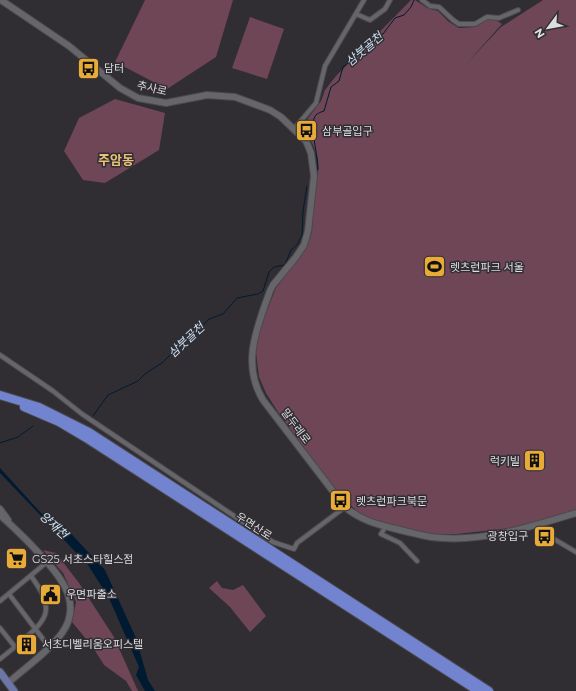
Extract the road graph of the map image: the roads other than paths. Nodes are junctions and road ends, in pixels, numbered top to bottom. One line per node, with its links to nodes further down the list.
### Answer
1 (1, 0): 7 (street, 추사로)
2 (364, 0): 6 (street)
3 (390, 0): 6 (street)
4 (422, 0): 5 (street)
5 (518, 10)
6 (356, 14): 7 (street)
7 (294, 129): 11 (street, 말두레로)
8 (0, 355): 11 (street)
9 (0, 395): 33 (highway, 우면산로)
10 (0, 401): 32 (highway, 우면산로)
11 (345, 507): 16 (street, 말두레로)
12 (0, 509): 15 (street)
13 (576, 513): 17 (street, 말두레로)
14 (0, 515): 15 (street)
15 (9, 522): 20 (street)
16 (386, 526): 17 (street, 말두레로); 19 (street)
17 (536, 526): 18 (street)
18 (576, 552)
19 (417, 561)
20 (48, 562): 21 (street); 27 (street)
21 (31, 576): 22 (street); 25 (street)
22 (9, 594): 23 (street); 25 (street)
23 (0, 601)
24 (0, 628): 26 (street)
25 (36, 629): 26 (street); 27 (street)
26 (15, 647): 28 (street)
27 (49, 647): 30 (street)
28 (0, 659)
29 (0, 672): 30 (main road)
30 (8, 683): 31 (main road)
31 (14, 691)
32 (478, 691)
33 (489, 691)

